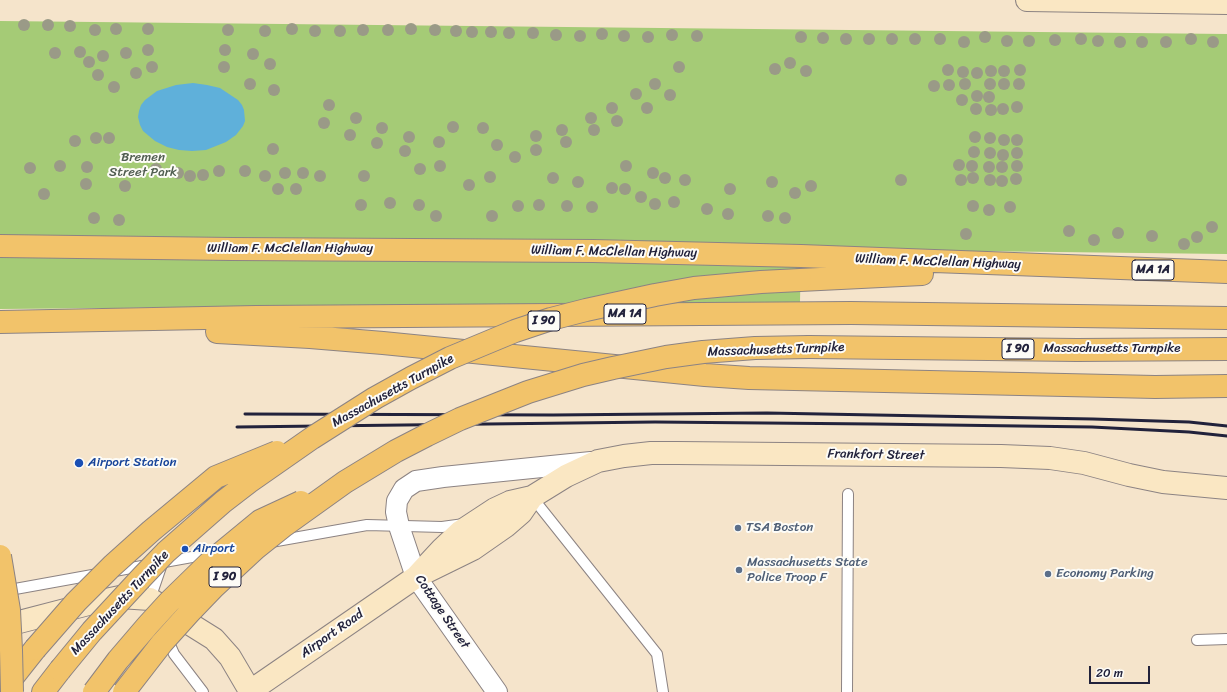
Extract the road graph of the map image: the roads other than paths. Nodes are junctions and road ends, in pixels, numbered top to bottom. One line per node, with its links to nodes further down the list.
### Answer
1 (1028, 0): 2 (main road)
2 (1227, 3)
3 (0, 246): 4 (highway, William F. McClellan Highway / MA 1A)
4 (1079, 267): 5 (highway, William F. McClellan Highway / MA 1A); 11 (highway, Massachusetts Turnpike / I 90, bridge)
5 (1227, 272)
6 (1227, 318): 7 (highway, MA 1A)
7 (23, 321): 8 (highway, MA 1A); 10 (highway)
8 (0, 322)
9 (1227, 349): 13 (highway, Massachusetts Turnpike / I 90, bridge)
10 (1227, 386)
11 (312, 438): 27 (highway, bridge); 29 (highway, Massachusetts Turnpike / I 90, bridge)
12 (598, 461): 14 (main road, Frankfort Street); 16 (main road, Frankfort Street); 18 (street, Cottage Street)
13 (345, 482): 30 (highway, bridge); 31 (highway, Massachusetts Turnpike / I 90, bridge)
14 (1227, 488)
15 (848, 494): 36 (lane)
16 (532, 497): 17 (main road, Frankfort Street); 21 (main road, Frankfort Street); 35 (lane)
17 (475, 523): 18 (lane); 21 (main road, Frankfort Street)
18 (399, 526): 20 (lane); 21 (street, Cottage Street)
19 (0, 556): 28 (highway, bridge)
20 (163, 562): 22 (lane); 23 (lane)
21 (416, 577): 33 (main road, Airport Road); 34 (street, Cottage Street)
22 (0, 592)
23 (150, 599): 24 (main road); 32 (lane); 33 (main road)
24 (0, 626)
25 (1197, 640): 26 (lane)
26 (1227, 640)
27 (1, 692)
28 (12, 692)
29 (43, 692)
30 (94, 692)
31 (124, 692)
32 (203, 692)
33 (250, 692)
34 (497, 692)
35 (663, 692)
36 (847, 692)

